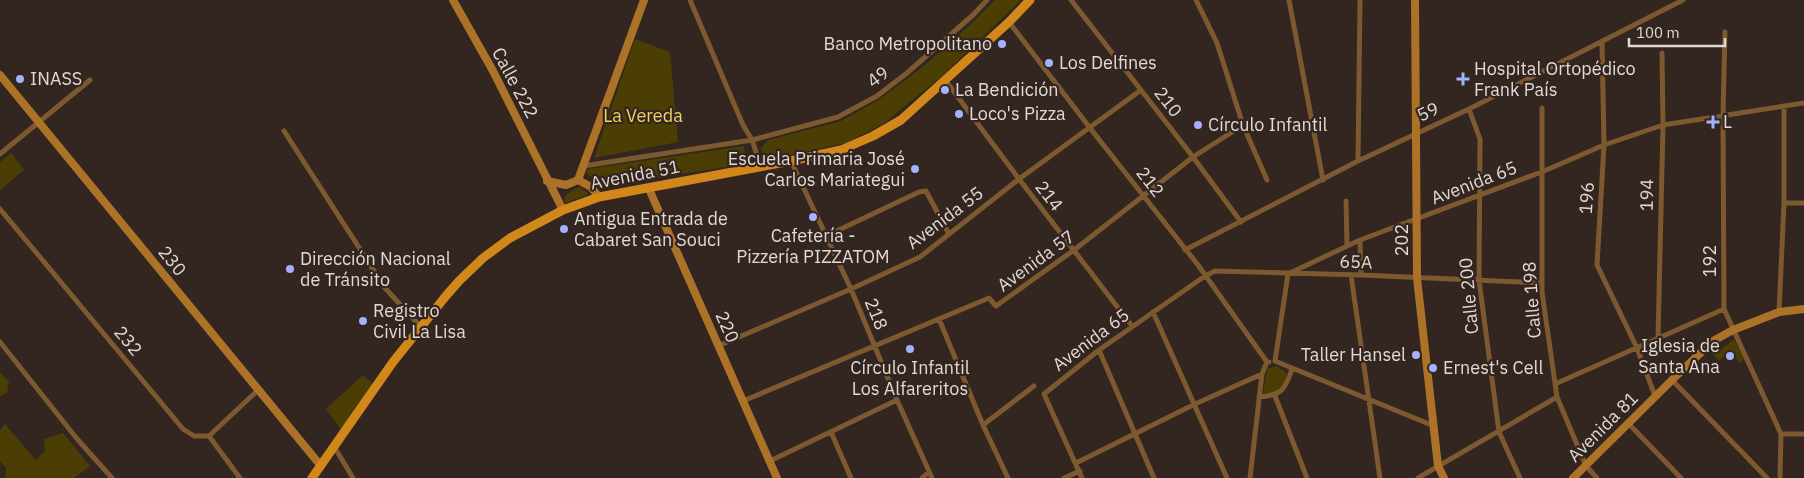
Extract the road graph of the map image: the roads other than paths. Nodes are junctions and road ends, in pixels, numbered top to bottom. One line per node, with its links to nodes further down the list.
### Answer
1 (453, 0): 44 (street, Calle 222)
2 (644, 0): 37 (street)
3 (690, 0): 31 (street)
4 (987, 0): 31 (street, 49)
5 (1030, 0): 12 (main road, Avenida 51)
6 (1071, 0): 19 (street, 210)
7 (1196, 0): 26 (street)
8 (1289, 0): 43 (street)
9 (1360, 0): 35 (street)
10 (1415, 0): 30 (street, 202)
11 (1683, 0): 14 (street, 59)
12 (1009, 22): 18 (main road, Avenida 51); 28 (street, 212)
13 (1725, 32): 24 (street, 192)
14 (1602, 41): 22 (street, 59); 32 (street, 196)
15 (1662, 52): 27 (street, 194)
16 (0, 75): 25 (street, 230)
17 (90, 80): 25 (street)
18 (946, 81): 36 (main road, Avenida 51); 40 (street, 214)
19 (1141, 90): 28 (street, Avenida 55); 34 (street, 210)
20 (1804, 103): 21 (street, Avenida 65)
21 (1784, 106): 24 (street, Avenida 65); 52 (street)
22 (1468, 108): 30 (street, 59); 48 (street, Calle 200)
23 (1542, 108): 39 (street, Calle 198)
24 (1723, 115): 27 (street, Avenida 65); 72 (street, 192)
25 (39, 122): 33 (street); 93 (street, 230)
26 (1243, 124): 34 (street, Avenida 57); 42 (street)
27 (1662, 125): 32 (street, Avenida 65); 80 (street, 194)
28 (1090, 128): 40 (street, Avenida 55); 47 (street, 212)
29 (284, 131): 78 (street)
30 (1416, 133): 35 (street, 59); 56 (street, 202)
31 (752, 140): 37 (street, 49); 38 (street)
32 (1604, 145): 39 (street, Avenida 65); 84 (street, 196)
33 (0, 154)
34 (1194, 157): 47 (street, Avenida 57); 57 (street, 210)
35 (1358, 161): 43 (street, 59)
36 (791, 162): 38 (main road, Avenida 51); 59 (street, 218)
37 (583, 166): 41 (street)
38 (761, 168): 46 (main road, Avenida 51)
39 (1544, 171): 48 (street, Avenida 65); 70 (street, Calle 198)
40 (1019, 179): 58 (street, Avenida 55); 62 (street, 214)
41 (578, 180): 45 (street); 49 (street)
42 (1267, 180)
43 (1323, 180): 57 (street, 59)
44 (548, 181): 45 (street); 50 (street, Calle 222)
45 (566, 185): 50 (street)
46 (648, 189): 49 (main road, Avenida 51); 82 (street, 220)
47 (1144, 196): 62 (street, Avenida 57); 63 (street, 212)
48 (1478, 196): 56 (street, Avenida 65); 69 (street, Calle 200)
49 (599, 197): 55 (main road, Avenida 51)
50 (557, 200): 55 (street, Calle 222)
51 (1346, 201): 61 (street)
52 (1784, 203): 53 (street); 75 (street)
53 (1804, 203)
54 (0, 209): 110 (street, 232)
55 (563, 210): 78 (main road, Avenida 51)
56 (1416, 219): 60 (street, Avenida 65); 68 (street, 202)
57 (1241, 222): 63 (street, 59)
58 (949, 234): 59 (street); 71 (street, Avenida 55)
59 (826, 236): 71 (street, 218)
60 (1360, 240): 61 (street, Avenida 65); 66 (street)
61 (1347, 245): 64 (street, Avenida 65)
62 (1074, 250): 76 (street, Avenida 57); 77 (street, 214)
63 (1185, 250): 67 (street, 212)
64 (1288, 274): 65 (street, 65A); 67 (street, Avenida 65); 86 (street)
65 (1351, 275): 66 (street, 65A); 99 (street)
66 (1361, 275): 68 (street, 65A)
67 (1206, 276): 74 (street, Avenida 65); 87 (street, 212)
68 (1417, 278): 69 (street, 65A); 104 (street, 202)
69 (1479, 280): 70 (street, 65A); 106 (street, Calle 200)
70 (1542, 283): 91 (street, Calle 198)
71 (851, 289): 82 (street, Avenida 55); 83 (street, 218)
72 (1724, 308): 79 (street, 192); 80 (street)
73 (1804, 309): 75 (street, Avenida 81)
74 (1153, 312): 77 (street, Avenida 65); 101 (street)
75 (1779, 312): 79 (street, Avenida 81)
76 (939, 319): 83 (street, Avenida 57); 103 (street)
77 (1132, 326): 85 (street, Avenida 65)
78 (421, 327): 111 (main road, Avenida 51)
79 (1733, 330): 90 (street, Avenida 81); 108 (street, 192)
80 (1658, 338): 84 (street)
81 (0, 342): 119 (street)
82 (718, 346): 100 (street, 220)
83 (875, 346): 98 (street, 218); 100 (street, Avenida 57)
84 (1637, 348): 91 (street); 95 (street, 196)
85 (1098, 350): 107 (street); 113 (street, Avenida 65)
86 (1274, 361): 87 (street); 88 (street)
87 (1267, 362): 89 (street)
88 (1292, 369): 94 (street); 99 (street)
89 (1262, 374): 96 (street); 101 (street)
90 (1672, 380): 95 (street, Avenida 81); 140 (street)
91 (1555, 384): 97 (street, Calle 198)
92 (1034, 386): 103 (street)
93 (258, 390): 110 (street); 114 (street, 230)
94 (1275, 396): 96 (street); 132 (street)
95 (1655, 396): 102 (street, Avenida 81)
96 (1259, 397): 131 (street)
97 (1556, 397): 106 (street); 116 (street, Calle 198)
98 (897, 400): 105 (street); 118 (street, 218)
99 (1368, 400): 104 (street); 133 (street)
100 (743, 401): 112 (street, 220)
101 (1195, 404): 107 (street); 130 (street)
102 (1628, 423): 116 (street, Avenida 81); 139 (street)
103 (983, 425): 126 (street)
104 (1434, 426): 115 (street, 202)
105 (831, 432): 112 (street); 124 (street)
106 (1499, 432): 115 (street); 136 (street, Calle 200)
107 (1136, 434): 113 (street); 129 (street)
108 (1781, 434): 109 (street); 141 (street, 192)
109 (1804, 434)
110 (208, 436): 120 (street)
111 (335, 448): 114 (main road, Avenida 51); 122 (street)
112 (770, 461): 123 (street, 220)
113 (1076, 463): 117 (street)
114 (321, 466): 121 (main road, Avenida 51)
115 (1438, 466): 134 (street); 135 (street, 202)
116 (1586, 466): 137 (street, Avenida 81); 138 (street, Calle 198)
117 (1080, 471): 127 (street); 128 (street)
118 (930, 475): 125 (street)
119 (112, 478)
120 (240, 478)
121 (312, 478)
122 (353, 478)
123 (778, 478)
124 (851, 478)
125 (922, 478)
126 (1008, 478)
127 (1064, 478)
128 (1082, 478)
129 (1154, 478)
130 (1227, 478)
131 (1250, 478)
132 (1307, 478)
133 (1380, 478)
134 (1418, 478)
135 (1444, 478)
136 (1520, 478)
137 (1574, 478)
138 (1597, 478)
139 (1681, 478)
140 (1766, 478)
141 (1780, 478)

